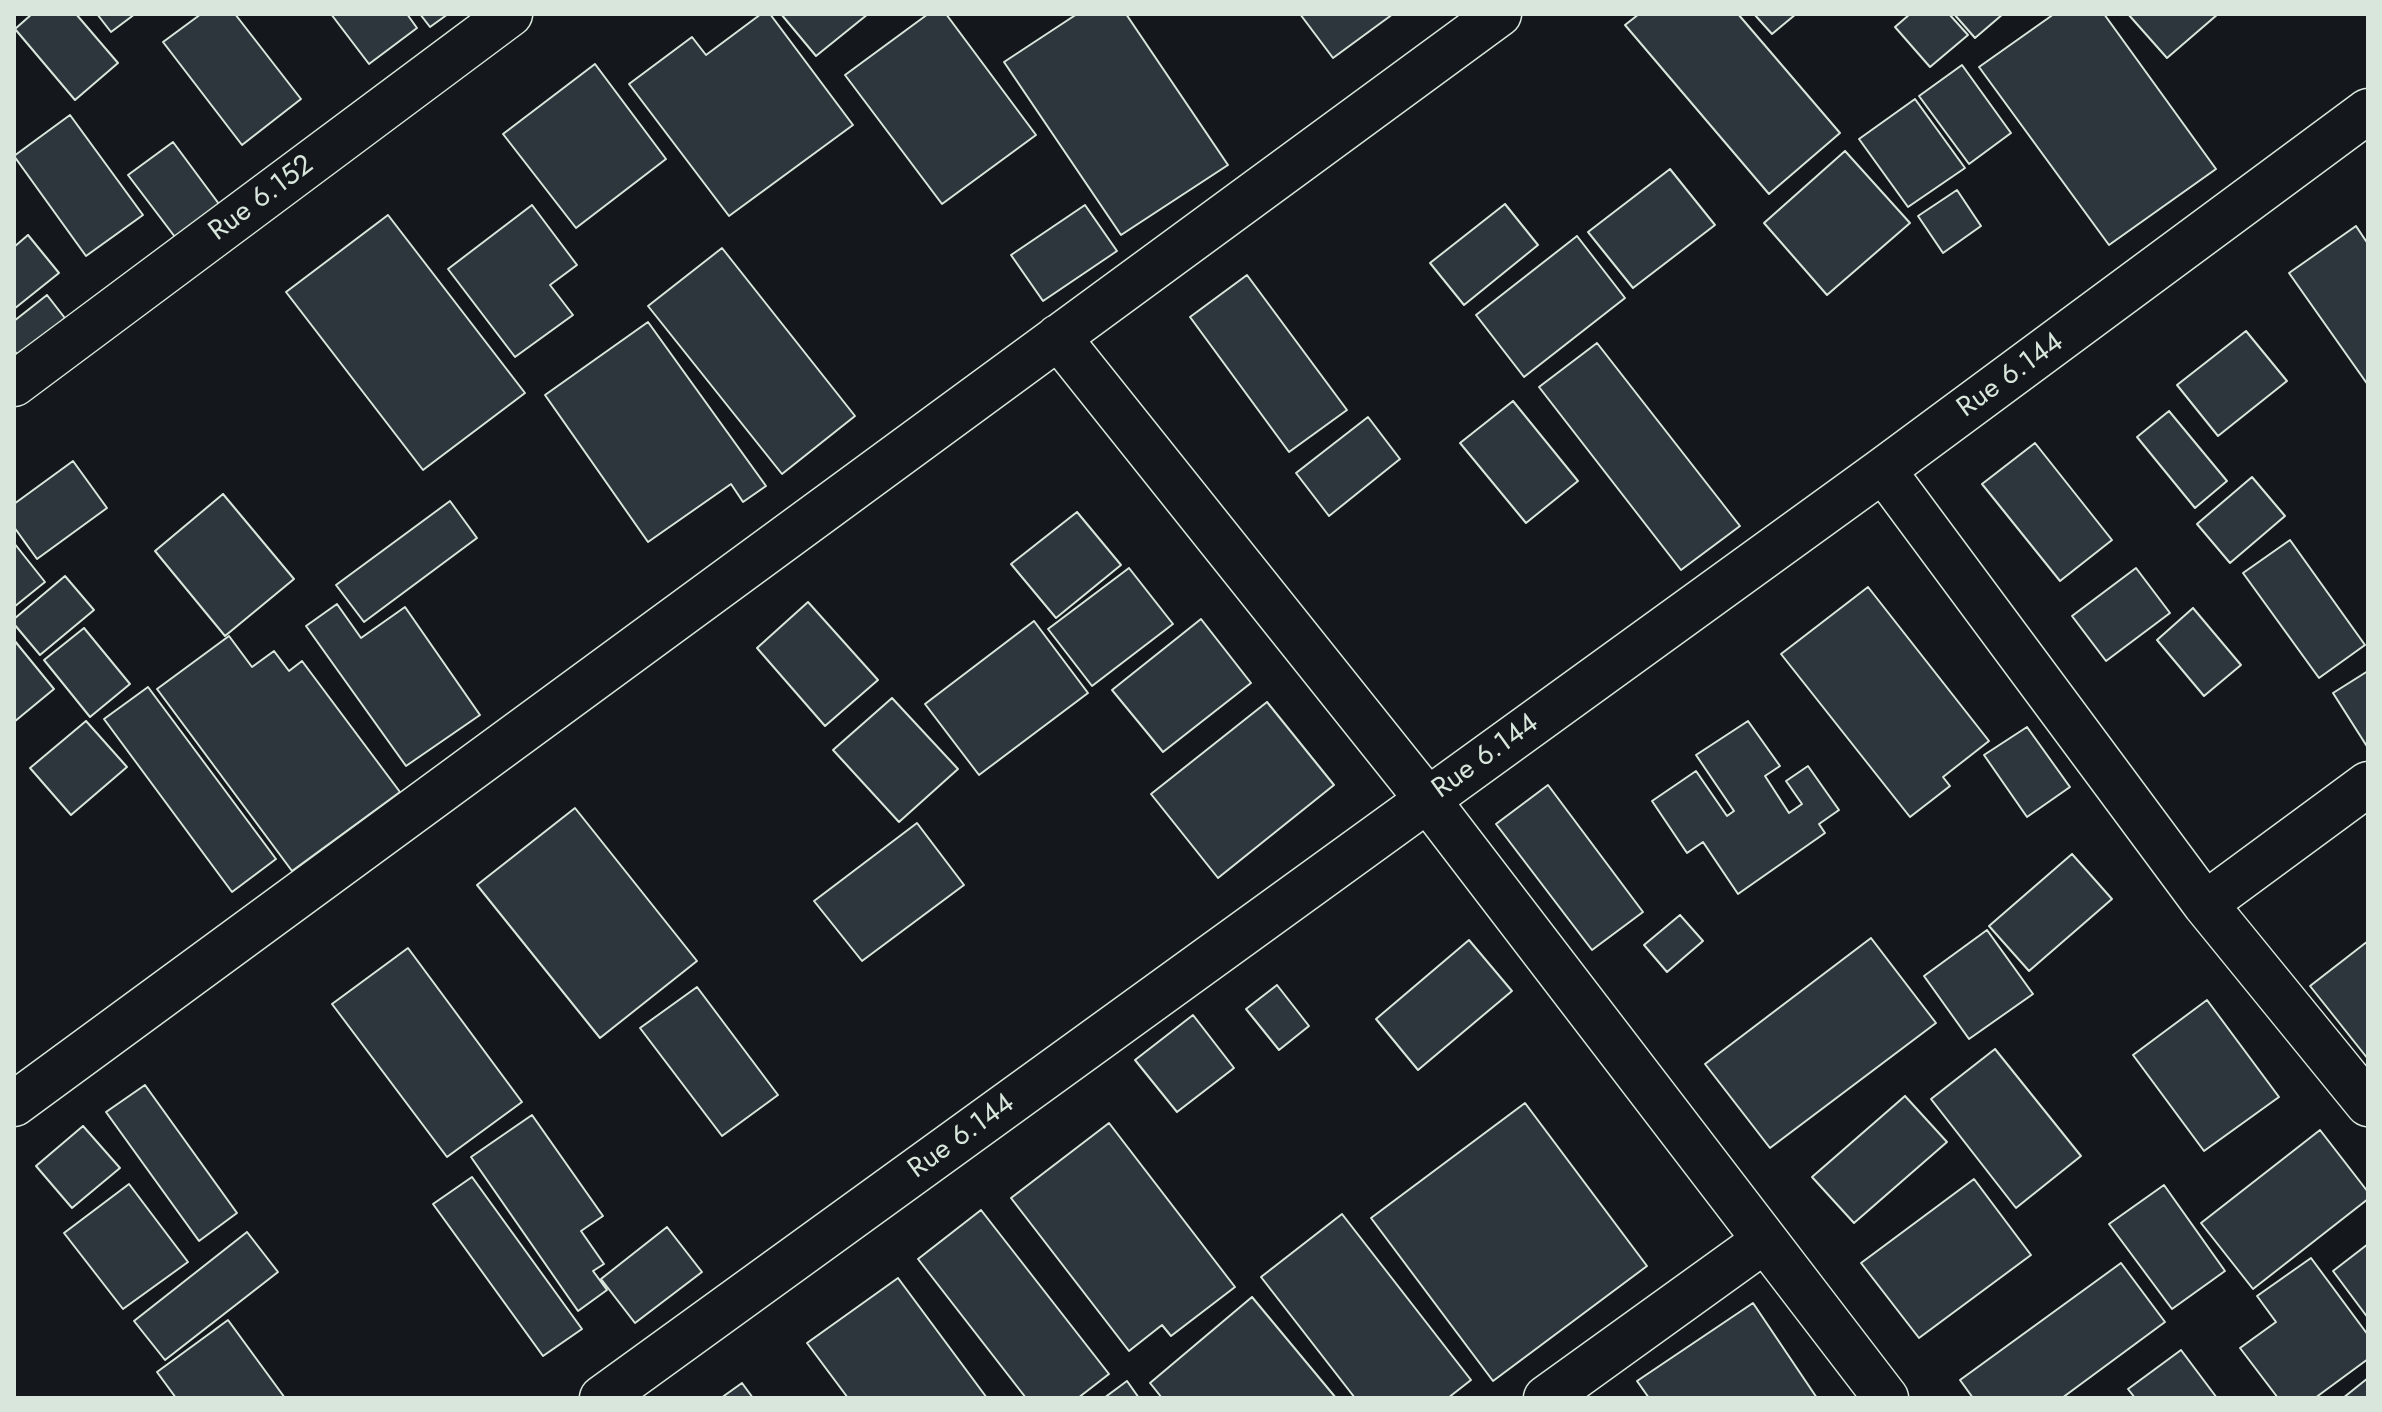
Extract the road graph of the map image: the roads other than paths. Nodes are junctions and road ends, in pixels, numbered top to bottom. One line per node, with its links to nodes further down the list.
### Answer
1 (510, 14): 5 (street, Rue 6.152)
2 (1499, 14): 4 (street)
3 (2368, 111): 6 (street, Rue 6.144)
4 (1058, 337): 8 (street); 10 (street)
5 (14, 384)
6 (1883, 470): 8 (street, Rue 6.144); 9 (street)
7 (2368, 784): 9 (street)
8 (1427, 799): 12 (street); 13 (street, Rue 6.144)
9 (2205, 904): 11 (street)
10 (14, 1104)
11 (2368, 1104)
12 (1764, 1241): 14 (street); 15 (street)
13 (602, 1398)
14 (1546, 1398)
15 (1886, 1398)

